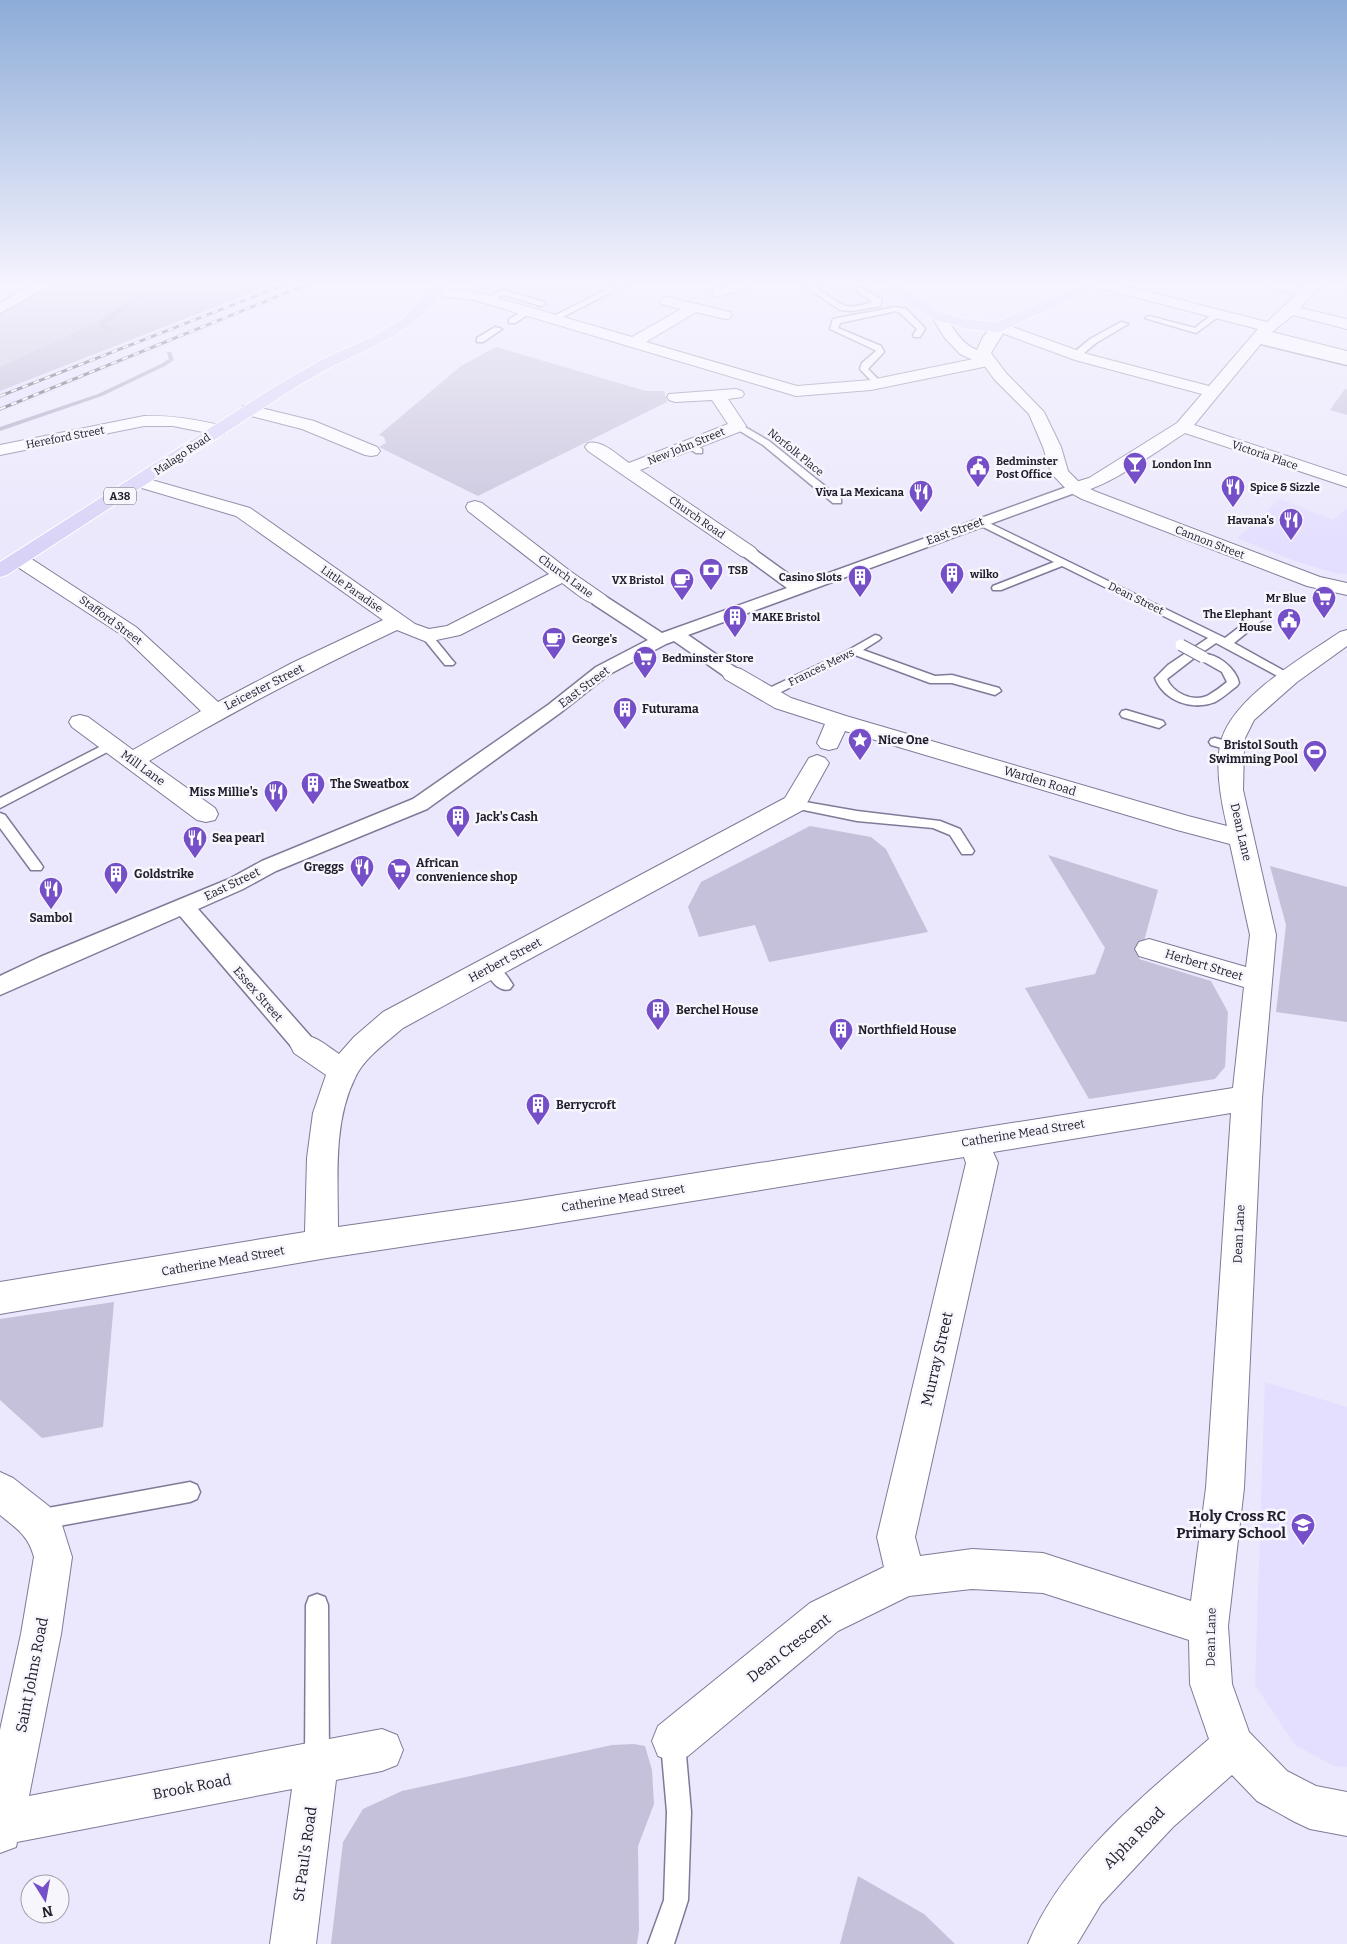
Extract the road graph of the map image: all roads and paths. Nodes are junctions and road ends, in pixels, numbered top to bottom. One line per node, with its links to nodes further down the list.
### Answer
1 (308, 375): 13 (highway, Malago Road / A38)
2 (738, 375): 9 (street)
3 (870, 375): 8 (lane)
4 (912, 375): 8 (street)
5 (1004, 375): 23 (street)
6 (1146, 375): 10 (street)
7 (1227, 375): 10 (street)
8 (879, 384): 9 (street)
9 (779, 387): 11 (street)
10 (1212, 392): 15 (street)
11 (717, 396): 12 (street); 14 (street, New John Street)
12 (675, 397)
13 (249, 410): 16 (highway, Malago Road / A38); 19 (street)
14 (738, 426): 20 (street, New John Street); 24 (lane, Norfolk Place)
15 (1183, 427): 22 (street, Victoria Place); 23 (street)
16 (218, 430): 18 (street, Hereford Street); 21 (highway, Malago Road / A38)
17 (594, 447): 20 (street, Church Road)
18 (0, 450)
19 (371, 451)
20 (628, 469): 27 (street, Church Road)
21 (141, 482): 28 (highway, Malago Road / A38); 37 (street, Little Paradise)
22 (1347, 482)
23 (1075, 488): 26 (street, East Street); 34 (street, Cannon Street)
24 (837, 501)
25 (474, 508): 31 (street, Church Lane)
26 (981, 522): 29 (lane, Dean Street); 33 (street, East Street)
27 (748, 552): 33 (street, Church Road)
28 (20, 560): 30 (highway, A38); 50 (street, Stafford Street)
29 (1063, 562): 32 (lane); 42 (lane, Dean Street)
30 (0, 571)
31 (563, 575): 35 (street, Church Lane); 38 (street)
32 (997, 588)
33 (798, 589): 40 (street, East Street)
34 (1347, 589)
35 (599, 600): 40 (street, Church Lane)
36 (1263, 614): 42 (lane)
37 (398, 621): 38 (street, Little Paradise); 50 (street, Leicester Street)
38 (427, 636): 45 (lane)
39 (1347, 636): 47 (street, Dean Lane)
40 (668, 637): 46 (street, Warden Road); 64 (street, East Street)
41 (875, 638): 44 (lane, Frances Mews)
42 (1221, 640): 43 (lane, bridge); 47 (lane, Dean Street)
43 (1181, 646)
44 (855, 651): 48 (lane); 49 (lane, Frances Mews)
45 (449, 663)
46 (733, 674): 49 (street, Warden Road)
47 (1289, 678): 61 (street, Dean Lane)
48 (995, 691)
49 (767, 694): 52 (street, Warden Road)
50 (216, 712): 56 (street, Leicester Street)
51 (1126, 714): 54 (lane)
52 (838, 721): 58 (street); 61 (street, Warden Road)
53 (80, 722): 55 (street, Mill Lane)
54 (1159, 724)
55 (111, 745): 56 (street, Mill Lane); 57 (lane)
56 (133, 760): 59 (street, Mill Lane)
57 (0, 804)
58 (794, 804): 62 (lane); 69 (street, Herbert Street)
59 (206, 814)
60 (0, 818): 63 (lane)
61 (1242, 838): 66 (street, Dean Lane)
62 (967, 851)
63 (36, 867)
64 (184, 907): 67 (street, East Street); 68 (street, Essex Street)
65 (1149, 948): 66 (street, Herbert Street)
66 (1258, 981): 70 (street, Dean Lane)
67 (0, 986)
68 (304, 1045): 69 (street, Essex Street)
69 (342, 1071): 72 (street, Herbert Street)
70 (1247, 1098): 71 (street, Catherine Mead Street); 79 (street, Dean Lane)
71 (974, 1141): 72 (street, Catherine Mead Street); 77 (street, Murray Street)
72 (325, 1250): 73 (street, Catherine Mead Street)
73 (0, 1298)
74 (0, 1492): 76 (street)
75 (190, 1492): 76 (lane)
76 (38, 1520): 85 (street, Saint Johns Road)
77 (906, 1577): 79 (street, Dean Crescent); 80 (street, Dean Crescent)
78 (316, 1605): 83 (lane)
79 (1208, 1626): 81 (street, Dean Lane)
80 (673, 1741): 87 (lane)
81 (1233, 1746): 84 (street, Dean Lane); 88 (street, Alpha Road)
82 (382, 1750): 83 (street, Brook Road)
83 (317, 1764): 85 (street, Brook Road); 86 (street, St Paul's Road)
84 (1347, 1814)
85 (1, 1827)
86 (293, 1944)
87 (661, 1944)
88 (1051, 1944)

